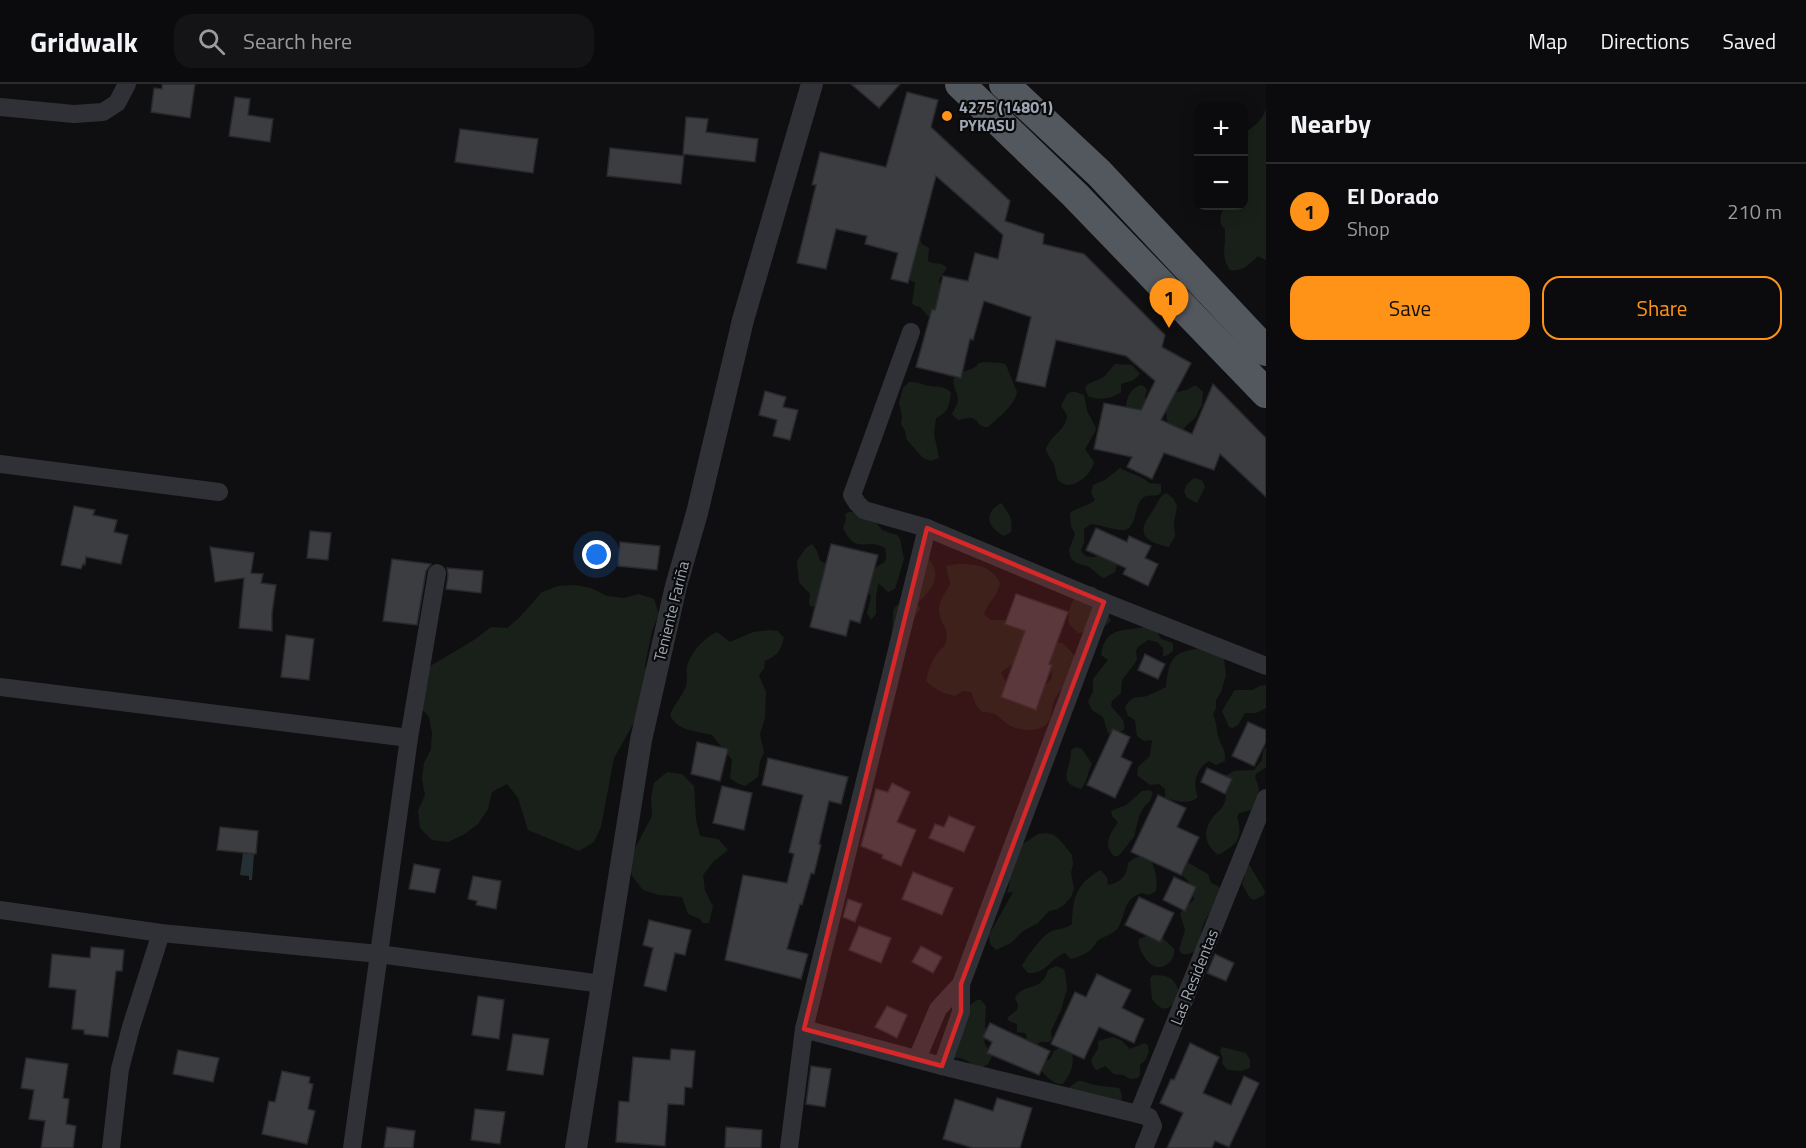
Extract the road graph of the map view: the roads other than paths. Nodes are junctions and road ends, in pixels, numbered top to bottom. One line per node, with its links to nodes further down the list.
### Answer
1 (127, 84): 5 (street)
2 (812, 84): 21 (street, Teniente Fariña)
3 (960, 84): 8 (highway)
4 (1004, 84): 7 (highway)
5 (0, 107)
6 (911, 332): 11 (street)
7 (1266, 351)
8 (1266, 393)
9 (0, 464): 10 (street)
10 (219, 492)
11 (927, 528): 13 (street); 23 (street)
12 (436, 573): 16 (street)
13 (1104, 602): 14 (street); 22 (street)
14 (1266, 666)
15 (0, 687): 16 (street)
16 (409, 738): 20 (street)
17 (1266, 798): 26 (street, Las Residentas)
18 (0, 910): 19 (street)
19 (161, 933): 20 (street); 27 (street)
20 (379, 954): 21 (street); 28 (street)
21 (602, 984): 29 (street, Teniente Fariña)
22 (961, 984): 24 (street); 25 (street)
23 (804, 1029): 24 (street); 30 (street)
24 (917, 1059): 25 (street)
25 (942, 1066): 26 (street)
26 (1138, 1114): 31 (street)
27 (111, 1148)
28 (352, 1148)
29 (576, 1148)
30 (789, 1148)
31 (1144, 1148)

